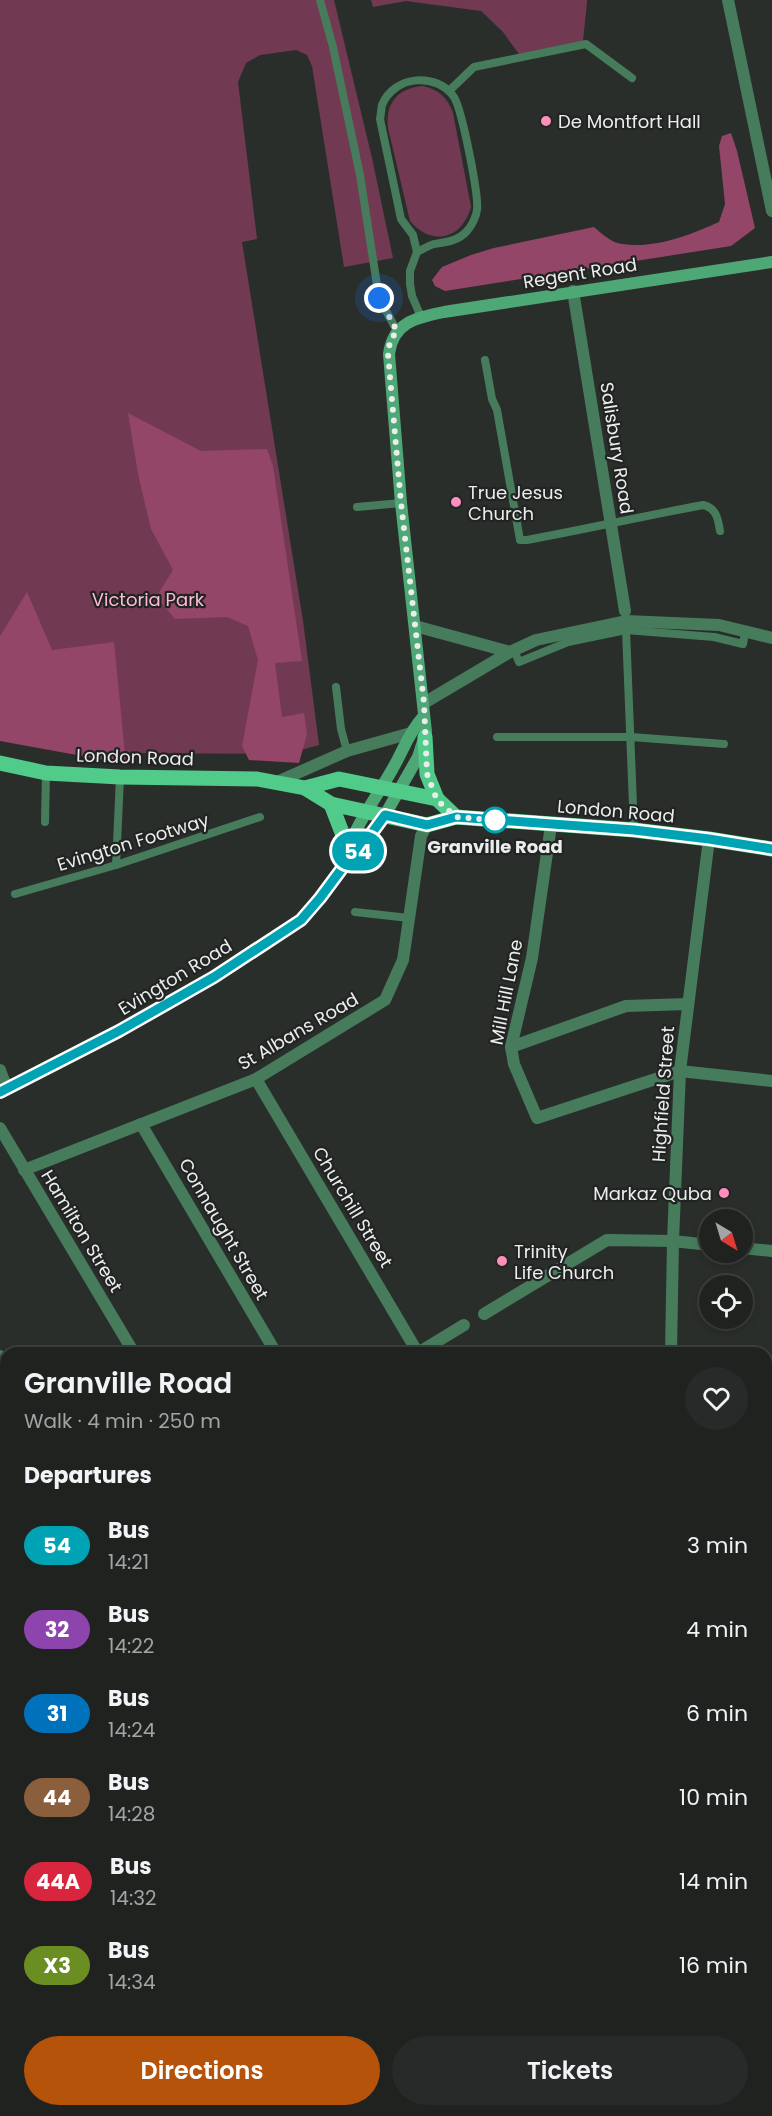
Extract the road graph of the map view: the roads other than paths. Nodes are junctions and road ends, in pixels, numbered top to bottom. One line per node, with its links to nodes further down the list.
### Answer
1 (320, 0): 10 (lane)
2 (728, 0): 5 (street)
3 (632, 78): 4 (lane)
4 (449, 91): 6 (lane); 6 (lane)
5 (772, 211)
6 (417, 252): 9 (lane)
7 (772, 262): 8 (street, Regent Road)
8 (573, 291): 9 (street, Regent Road); 14 (street, Salisbury Road)
9 (421, 317): 10 (street, Regent Road)
10 (397, 331): 12 (street)
11 (485, 360): 14 (lane)
12 (401, 503): 13 (lane); 17 (street)
13 (357, 507)
14 (611, 522): 15 (lane); 16 (street, Salisbury Road)
15 (720, 531)
16 (625, 611)
17 (415, 626): 21 (street); 23 (street)
18 (626, 630): 19 (lane); 21 (lane); 26 (lane)
19 (745, 632): 20 (street); 21 (street)
20 (772, 638)
21 (512, 651): 23 (street)
22 (336, 687): 28 (lane)
23 (424, 703): 24 (street)
24 (418, 735): 28 (street); 34 (street); 35 (street); 36 (main road)
25 (497, 737): 26 (lane)
26 (631, 737): 27 (lane); 45 (lane)
27 (724, 744)
28 (347, 751): 32 (street)
29 (0, 763): 30 (main road, London Road)
30 (46, 773): 31 (main road, London Road); 42 (lane)
31 (120, 777): 32 (main road, London Road); 50 (lane)
32 (278, 782): 33 (main road, London Road)
33 (305, 788): 34 (main road, London Road); 37 (main road, London Road)
34 (381, 788): 35 (main road, London Road); 38 (street)
35 (400, 792): 36 (main road, London Road); 39 (street)
36 (437, 800): 40 (main road, London Road)
37 (331, 804): 38 (main road, London Road); 47 (main road)
38 (366, 810): 39 (main road, London Road); 47 (street, Evington Road)
39 (385, 815): 43 (main road, London Road); 49 (street, Evington Road)
40 (456, 817): 43 (main road, London Road); 44 (main road, London Road)
41 (260, 818): 50 (lane, Evington Footway)
42 (45, 822)
43 (427, 825): 53 (street, St Albans Road)
44 (551, 825): 45 (main road, London Road); 55 (street, Mill Hill Lane)
45 (634, 830): 46 (main road, London Road)
46 (709, 839): 48 (main road, London Road); 54 (street, Highfield Street)
47 (348, 848): 49 (street, Evington Road)
48 (772, 849)
49 (346, 863): 60 (street, Evington Road)
50 (116, 865): 51 (lane, Evington Footway)
51 (15, 894)
52 (355, 912): 53 (lane)
53 (409, 918): 58 (street, St Albans Road)
54 (688, 1004): 55 (street); 57 (street, Highfield Street)
55 (511, 1047): 57 (street, Mill Hill Lane)
56 (0, 1070): 60 (street)
57 (680, 1071): 59 (street); 64 (street, Highfield Street)
58 (256, 1078): 61 (street, St Albans Road); 72 (street, Churchill Street)
59 (772, 1081)
60 (4, 1091)
61 (141, 1124): 63 (street, St Albans Road); 71 (street, Connaught Street)
62 (0, 1128): 63 (street, Hamilton Street)
63 (24, 1170): 70 (street, Hamilton Street)
64 (673, 1241): 65 (street); 68 (street); 74 (street, Highfield Street)
65 (699, 1244)
66 (753, 1249): 67 (street)
67 (772, 1251)
68 (484, 1314)
69 (464, 1325): 73 (street)
70 (130, 1347)
71 (272, 1347)
72 (414, 1347)
73 (428, 1347)
74 (671, 1347)

